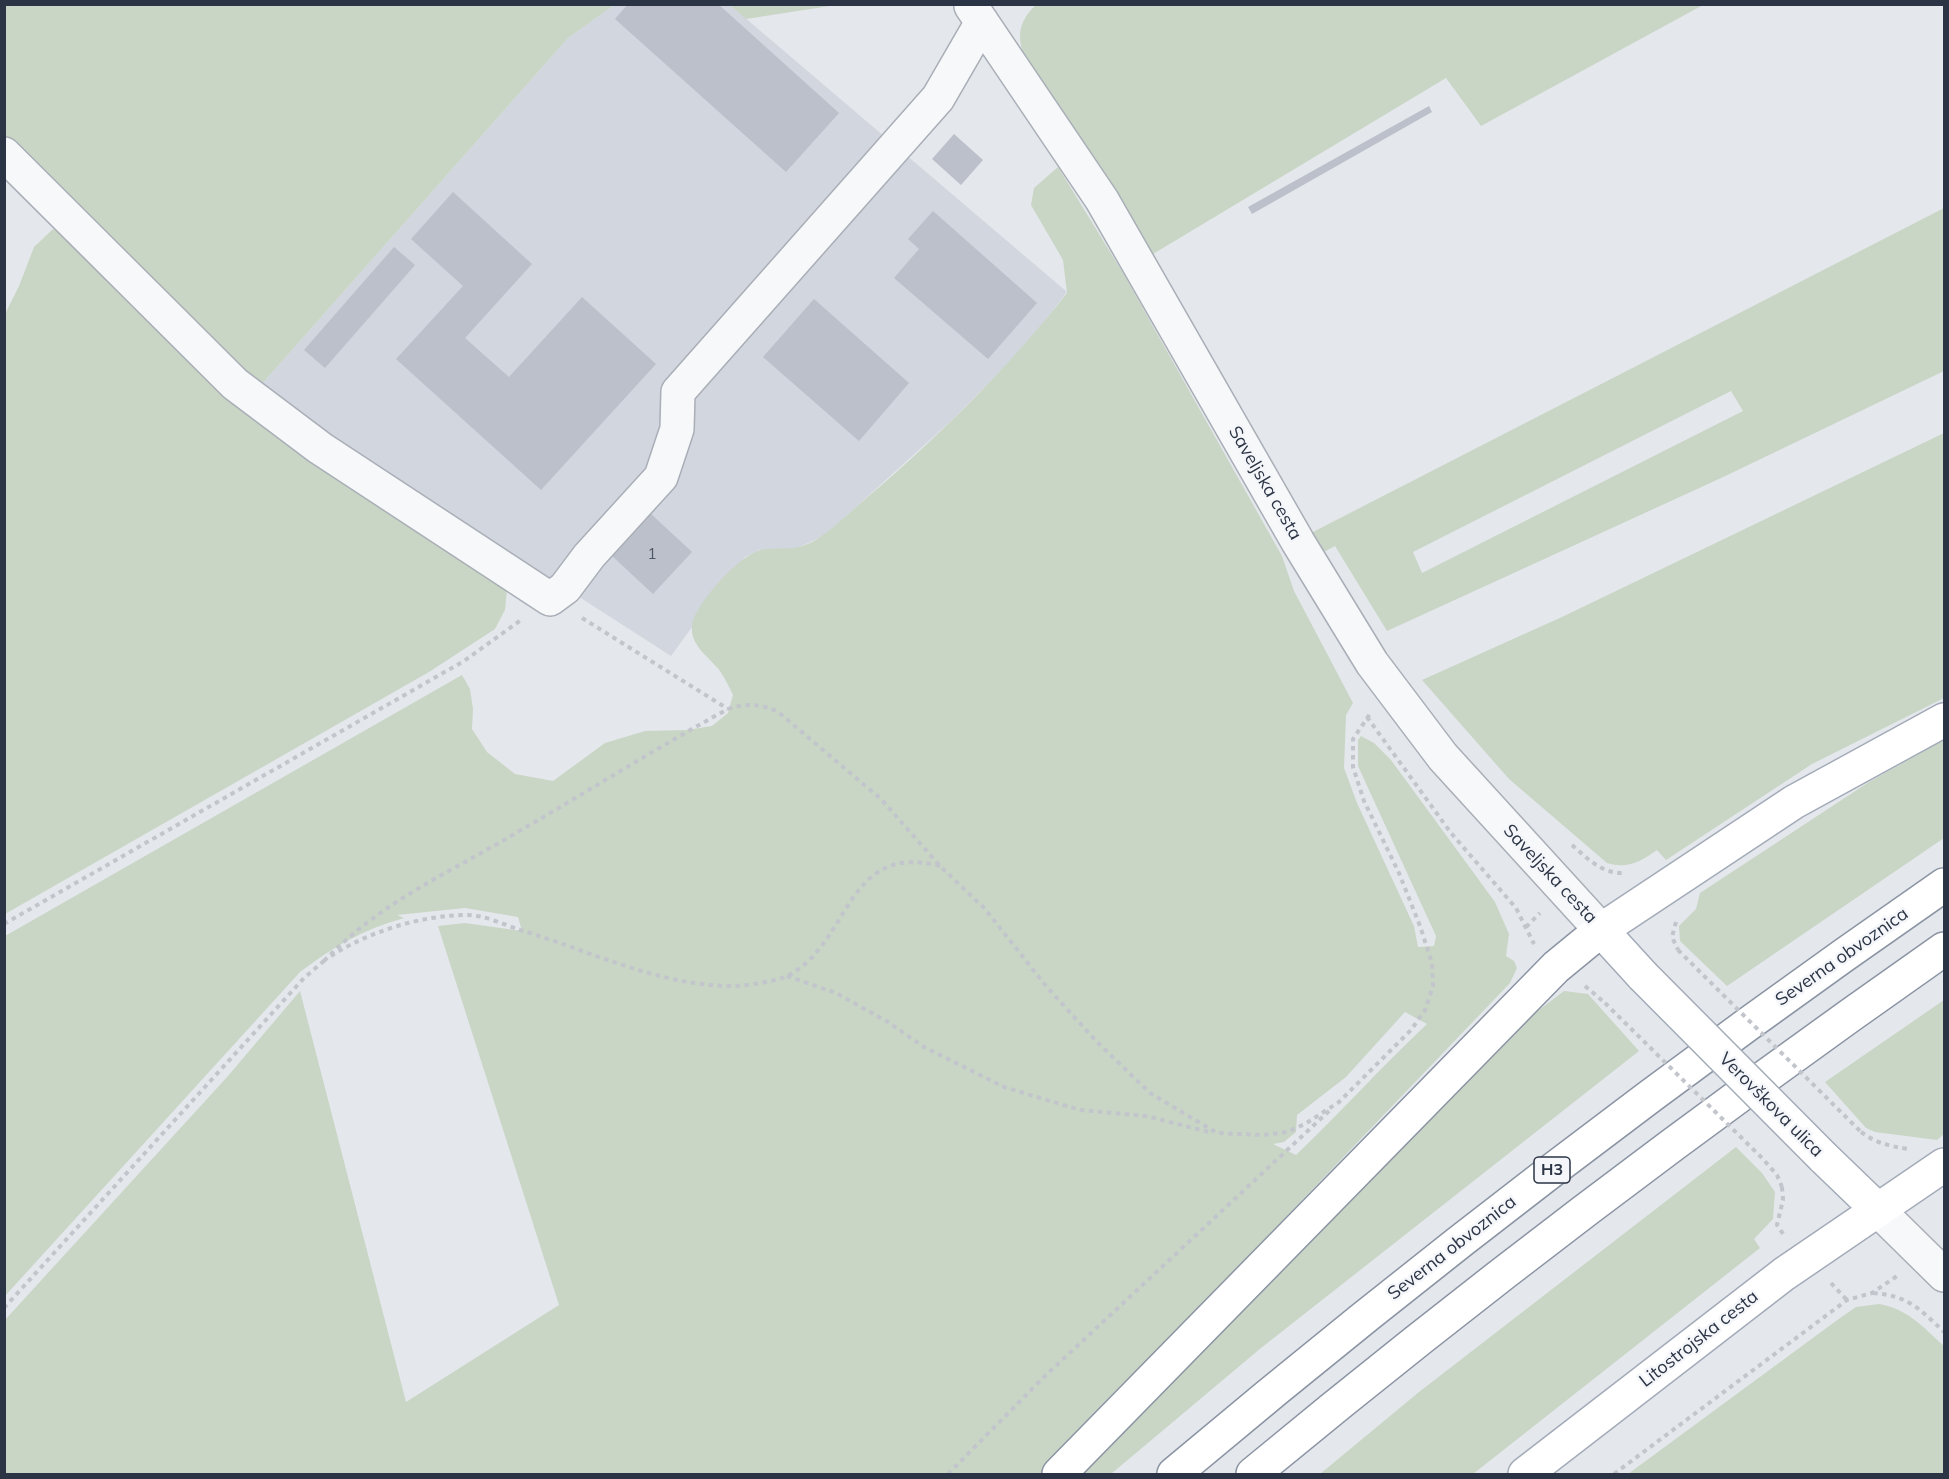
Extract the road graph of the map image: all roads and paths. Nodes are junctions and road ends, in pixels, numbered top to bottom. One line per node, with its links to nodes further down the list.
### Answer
1 (976, 14): 3 (street); 4 (street, Saveljska cesta)
2 (4, 154): 3 (street)
3 (550, 599): 5 (path); 10 (path)
4 (1395, 695): 11 (street, Saveljska cesta); 16 (path)
5 (728, 709): 7 (path); 13 (path)
6 (1944, 720): 11 (main road)
7 (940, 866): 14 (path); 17 (path)
8 (1944, 885): 28 (main road, Severna obvoznica / H3)
9 (1679, 917): 18 (path, bridge)
10 (4, 924)
11 (1601, 930): 19 (main road, Verovškova ulica, bridge); 27 (main road)
12 (1944, 949): 29 (main road)
13 (324, 961): 14 (path); 24 (path)
14 (787, 976): 17 (path)
15 (1581, 985): 20 (path, bridge)
16 (1339, 1102): 17 (path); 26 (path)
17 (1217, 1133)
18 (1931, 1158): 19 (main road, Litostrojska cesta)
19 (1878, 1210): 21 (street, Verovškova ulica); 30 (main road, Litostrojska cesta)
20 (1780, 1231)
21 (1944, 1275)
22 (1829, 1281): 23 (path)
23 (1847, 1300): 25 (path); 31 (path)
24 (4, 1308)
25 (1944, 1332)
26 (948, 1474)
27 (1059, 1474)
28 (1174, 1474)
29 (1253, 1474)
30 (1525, 1474)
31 (1614, 1474)

